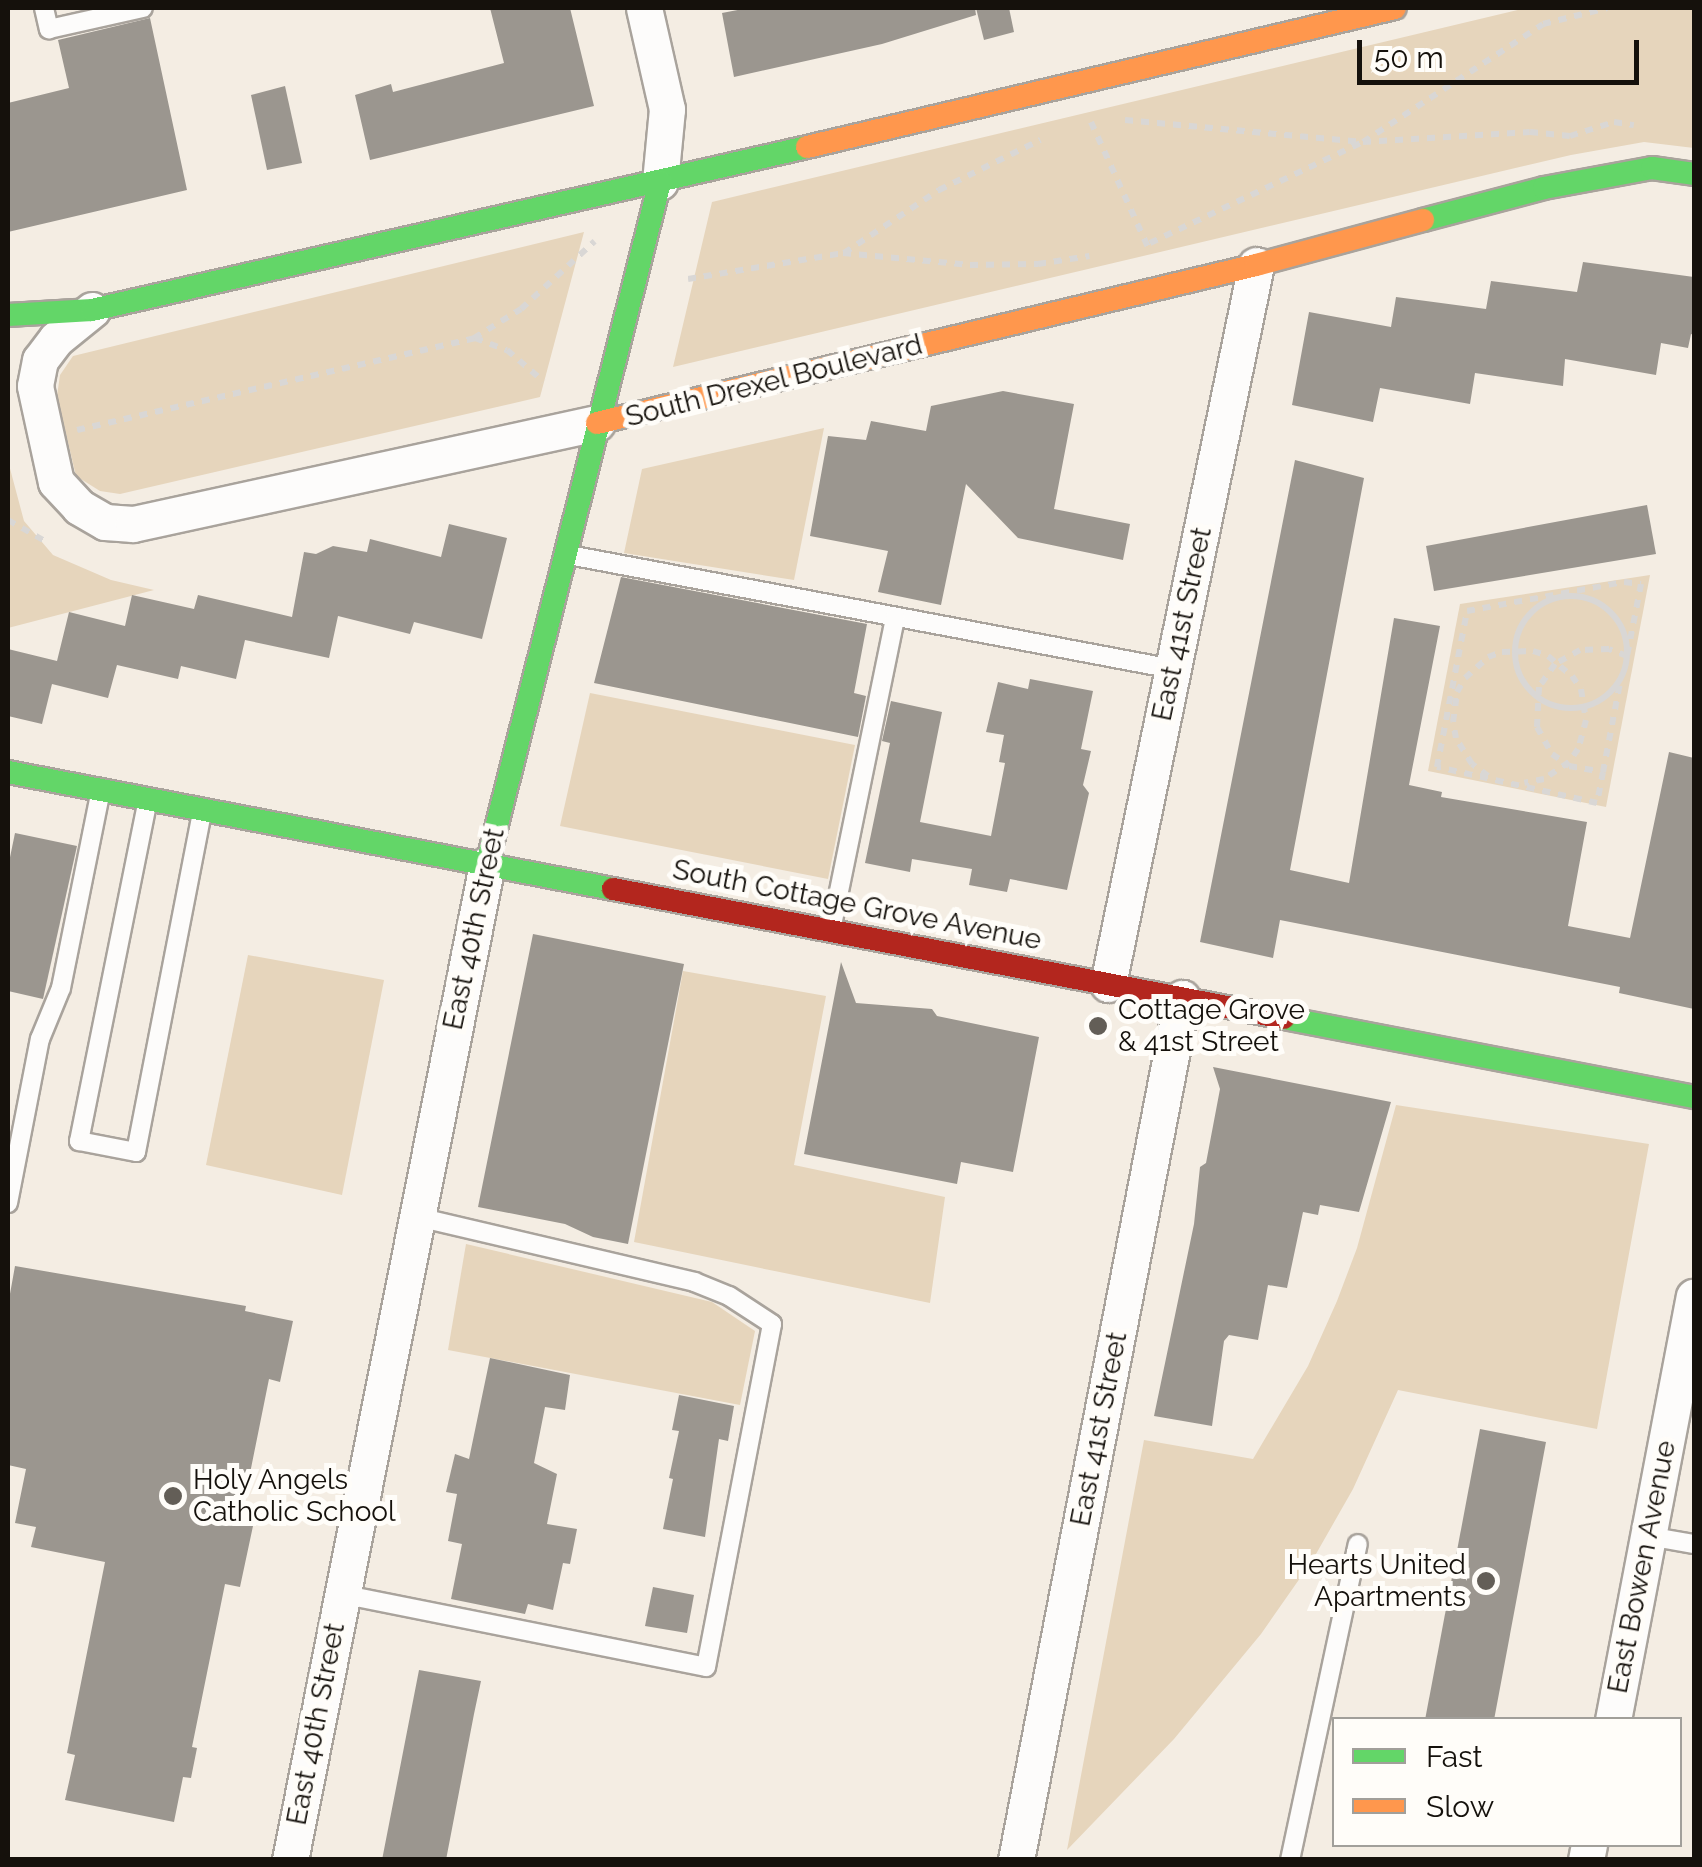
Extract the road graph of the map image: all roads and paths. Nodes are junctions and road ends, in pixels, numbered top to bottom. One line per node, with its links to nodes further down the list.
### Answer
1 (44, 8): 2 (lane)
2 (143, 8)
3 (644, 8): 15 (street, East 40th Street)
4 (1395, 8): 15 (street, South Drexel Boulevard)
5 (1607, 8): 13 (path)
6 (1086, 112): 9 (path)
7 (1111, 120): 13 (path)
8 (1102, 122): 9 (path)
9 (1092, 124): 11 (path); 17 (path)
10 (1645, 126): 13 (path)
11 (1073, 129)
12 (1055, 134): 19 (path)
13 (1363, 142): 17 (path)
14 (1694, 174): 22 (street, South Drexel Boulevard)
15 (660, 182): 24 (street, South Drexel Boulevard); 28 (street, East 40th Street)
16 (596, 240): 26 (path)
17 (1146, 244): 18 (path); 20 (path)
18 (1128, 248)
19 (842, 254): 21 (path); 23 (path)
20 (1152, 254)
21 (1092, 256)
22 (1256, 265): 28 (street, South Drexel Boulevard); 38 (street, East 41st Street)
23 (688, 279)
24 (92, 310): 25 (street, South Drexel Boulevard); 28 (street, South Drexel Boulevard)
25 (8, 315)
26 (474, 338): 27 (path); 29 (path)
27 (543, 380)
28 (597, 423): 32 (street, East 40th Street)
29 (66, 433)
30 (8, 520): 31 (path)
31 (45, 541)
32 (564, 554): 34 (lane); 50 (street, East 40th Street)
33 (1556, 598): 35 (path); 36 (path); 36 (path); 45 (path)
34 (895, 617): 38 (lane); 51 (lane)
35 (1515, 650): 37 (path); 40 (path); 45 (path)
36 (1627, 656): 37 (path); 39 (path)
37 (1557, 662): 40 (path); 41 (path)
38 (1173, 669): 52 (street, East 41st Street)
39 (1621, 678): 41 (path); 44 (path)
40 (1536, 697): 41 (path); 42 (path)
41 (1585, 707): 42 (path)
42 (1566, 764): 44 (path); 46 (path)
43 (8, 772): 47 (street, South Cottage Grove Avenue)
44 (1603, 772): 46 (path)
45 (1498, 780): 46 (path)
46 (1514, 784)
47 (101, 790): 48 (street, South Cottage Grove Avenue); 55 (lane)
48 (148, 799): 49 (street, South Cottage Grove Avenue); 49 (lane)
49 (202, 809): 50 (street, South Cottage Grove Avenue)
50 (487, 864): 51 (street, South Cottage Grove Avenue); 56 (street, East 40th Street)
51 (830, 930): 52 (street, South Cottage Grove Avenue)
52 (1108, 984): 53 (street, South Cottage Grove Avenue)
53 (1182, 998): 54 (street, South Cottage Grove Avenue); 64 (street, East 41st Street)
54 (1694, 1097)
55 (8, 1203)
56 (414, 1216): 61 (street, East 40th Street); 61 (lane)
57 (1694, 1297): 58 (street, East Bowen Avenue)
58 (1648, 1536): 60 (lane); 62 (street, East Bowen Avenue)
59 (1358, 1544): 65 (lane)
60 (1694, 1544)
61 (341, 1594): 63 (street, East 40th Street)
62 (1614, 1717)
63 (290, 1860)
64 (1016, 1860)
65 (1290, 1860)

